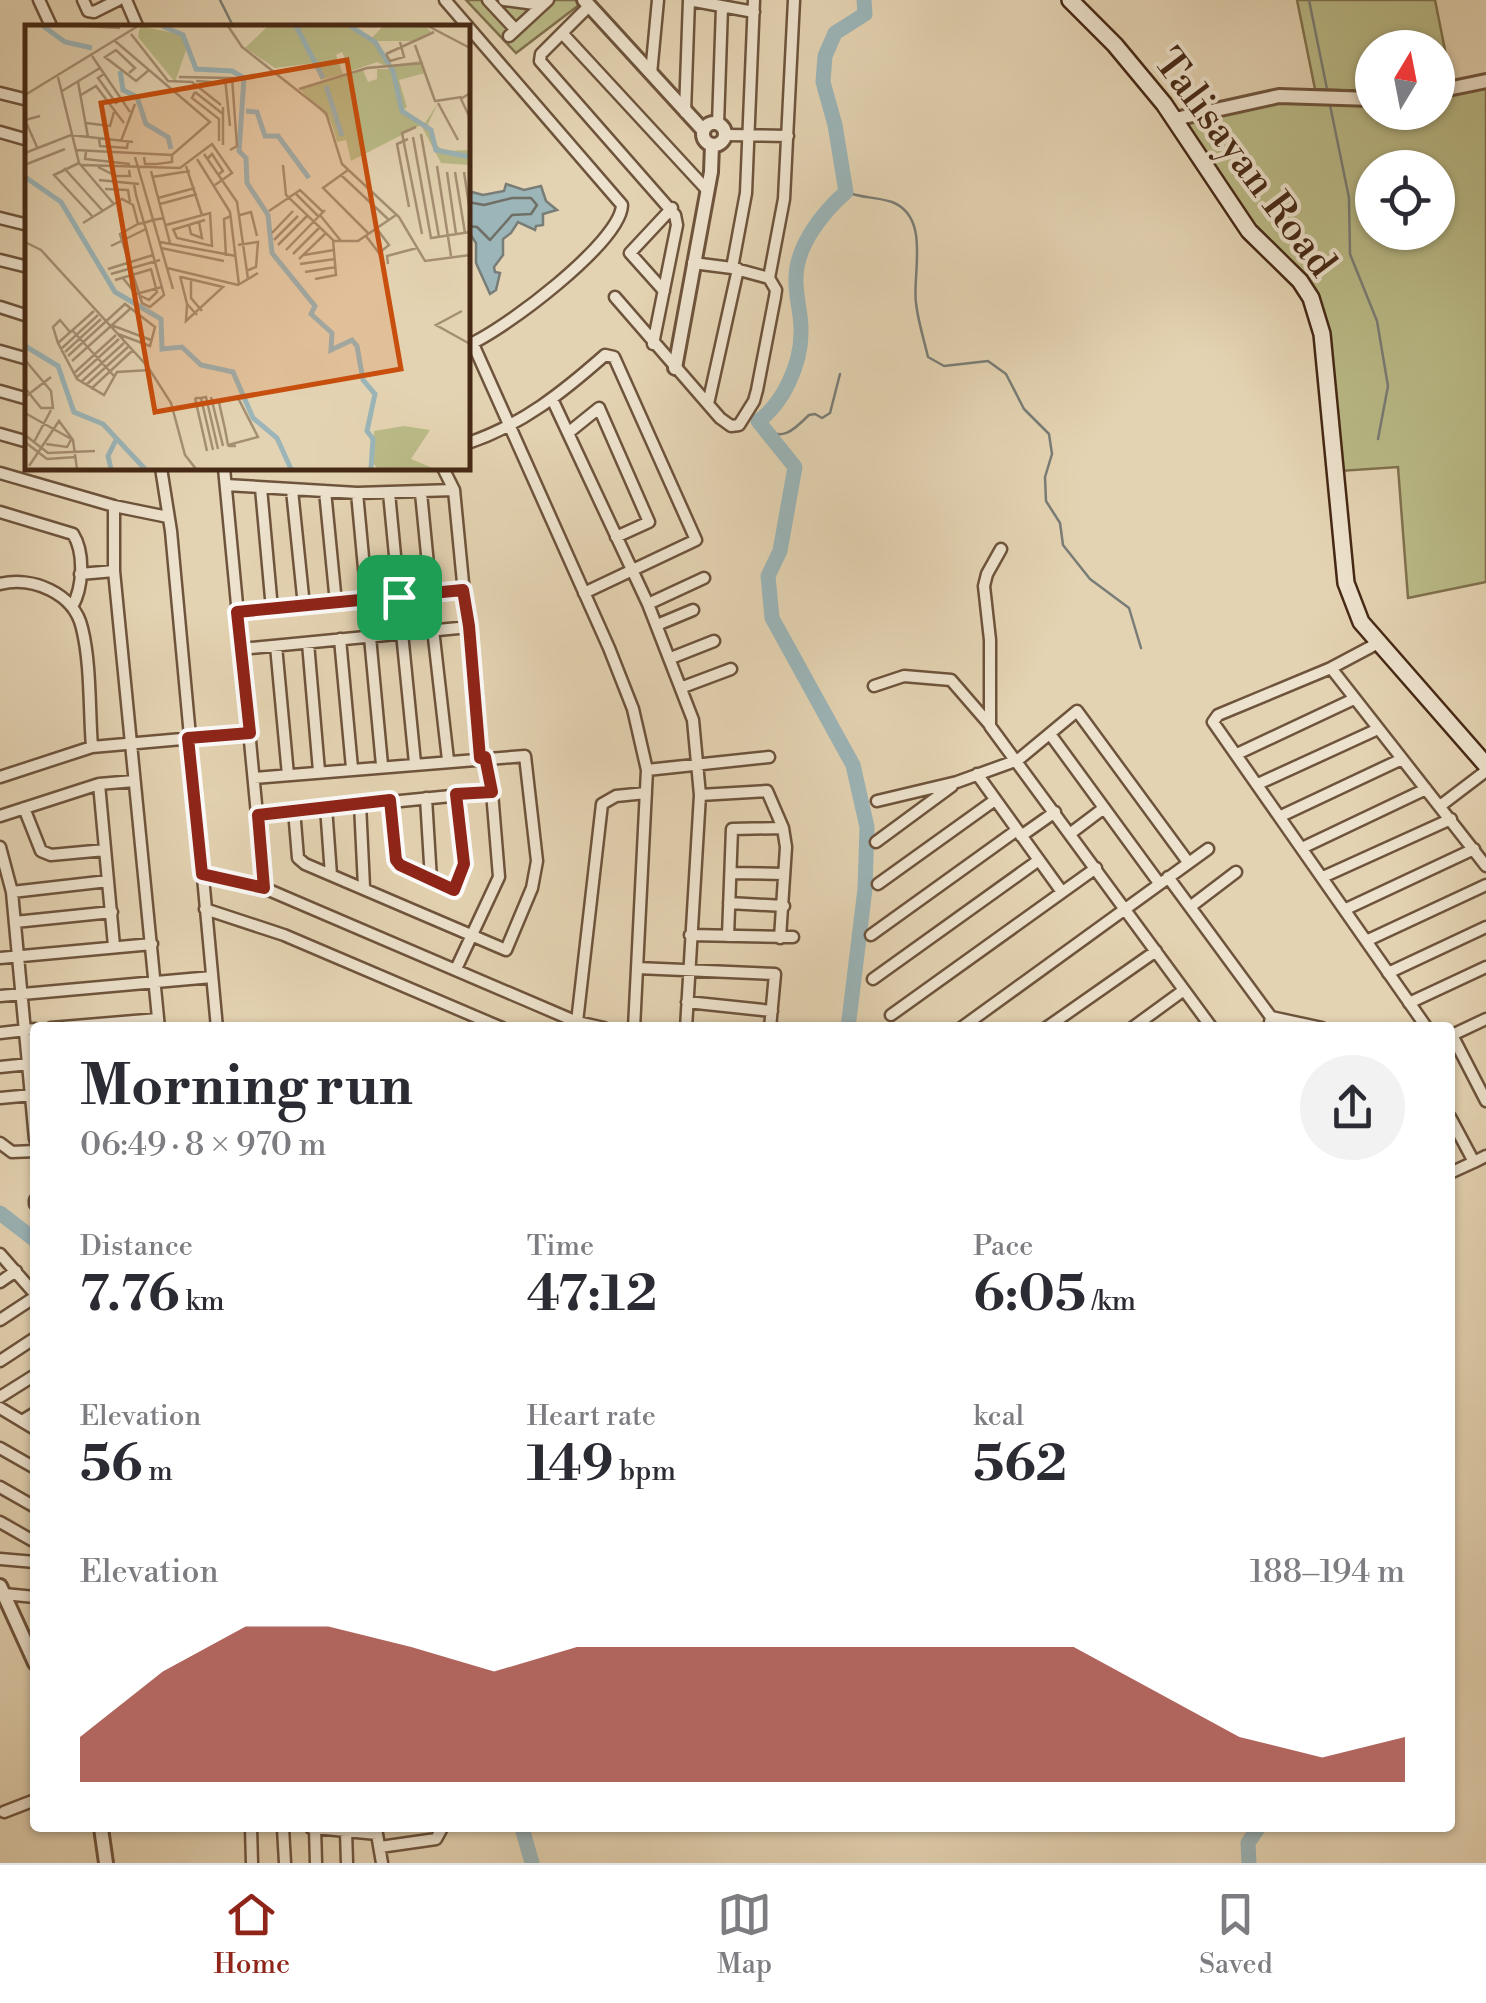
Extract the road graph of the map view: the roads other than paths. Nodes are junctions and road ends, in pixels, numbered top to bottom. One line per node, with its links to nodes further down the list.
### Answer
1 (40, 0): 16 (street)
2 (83, 0): 3 (street)
3 (118, 0)
4 (126, 0): 17 (street)
5 (446, 0): 18 (street)
6 (488, 0): 12 (street)
7 (504, 0): 12 (street)
8 (658, 0): 21 (street)
9 (689, 0): 15 (street); 27 (street)
10 (794, 0): 33 (street)
11 (1070, 0): 28 (main road, Talisayan Road)
12 (545, 2)
13 (586, 3): 20 (street); 21 (street)
14 (754, 6): 15 (street); 32 (street)
15 (722, 8): 29 (street)
16 (51, 25)
17 (137, 25)
18 (467, 25)
19 (470, 28): 50 (street)
20 (562, 33): 36 (street); 37 (street)
21 (651, 74): 27 (street)
22 (1486, 81): 23 (street)
23 (1455, 87)
24 (0, 92): 26 (street)
25 (1355, 98): 28 (street)
26 (25, 99)
27 (685, 112): 30 (street)
28 (1176, 120): 105 (main road, Talisayan Road)
29 (722, 129): 30 (street); 32 (street); 35 (street)
30 (703, 130): 35 (street)
31 (0, 132): 34 (street)
32 (751, 134): 33 (street); 43 (street)
33 (788, 136): 44 (street)
34 (25, 139)
35 (712, 145): 36 (street)
36 (708, 191): 41 (street)
37 (672, 208): 45 (street); 45 (street)
38 (0, 218): 39 (street)
39 (25, 224)
40 (0, 260): 42 (street)
41 (694, 262): 43 (street); 53 (street)
42 (25, 266)
43 (735, 268): 44 (street); 57 (street)
44 (769, 278): 57 (street)
45 (664, 291): 49 (street)
46 (614, 298): 49 (street)
47 (0, 308): 48 (street)
48 (25, 315)
49 (654, 344): 53 (street)
50 (470, 345): 58 (street)
51 (0, 351): 52 (street)
52 (25, 358)
53 (675, 368): 57 (street)
54 (0, 391): 55 (street)
55 (25, 398)
56 (553, 400): 58 (street); 59 (street); 80 (street)
57 (708, 404)
58 (508, 426): 62 (street); 86 (street)
59 (568, 433): 78 (street); 78 (street)
60 (0, 434): 61 (street)
61 (25, 441)
62 (470, 442)
63 (161, 470): 77 (street)
64 (224, 470): 67 (street)
65 (443, 470): 71 (street)
66 (0, 473): 75 (street)
67 (226, 485): 68 (street); 96 (street)
68 (261, 488): 69 (street); 94 (street)
69 (292, 490): 70 (street); 92 (street)
70 (325, 490): 72 (street); 90 (street)
71 (454, 490): 74 (street); 85 (street)
72 (357, 493): 73 (street); 89 (street)
73 (389, 493): 74 (street); 88 (street)
74 (421, 493): 87 (street)
75 (114, 506): 77 (street); 81 (street)
76 (0, 512): 82 (street)
77 (168, 517): 118 (street)
78 (616, 537): 80 (street)
79 (1002, 549): 114 (street)
80 (632, 571): 86 (street); 91 (street)
81 (114, 572): 82 (street); 119 (street)
82 (80, 574): 93 (street)
83 (704, 578): 91 (street)
84 (0, 584): 93 (street)
85 (463, 590): 87 (street); 97 (street)
86 (584, 594): 132 (street)
87 (430, 595): 88 (street)
88 (399, 597): 89 (street)
89 (366, 600): 90 (street)
90 (336, 603): 92 (street)
91 (648, 604): 98 (street)
92 (304, 606): 94 (street)
93 (72, 607): 120 (street)
94 (272, 609): 96 (street)
95 (693, 610): 98 (street)
96 (237, 612): 107 (street)
97 (469, 626): 99 (street); 122 (street)
98 (656, 626): 108 (street)
99 (433, 630): 100 (street); 125 (street)
100 (402, 632): 101 (street); 127 (street)
101 (370, 637): 102 (street); 129 (street)
102 (340, 639): 103 (street); 130 (street)
103 (308, 642): 106 (street); 133 (street)
104 (714, 642): 108 (street)
105 (1380, 642): 109 (street); 131 (main road)
106 (276, 646): 107 (street); 135 (street)
107 (241, 649): 116 (street)
108 (671, 658): 112 (street)
109 (1331, 668): 113 (street); 121 (street)
110 (732, 669): 112 (street)
111 (874, 686): 114 (street)
112 (683, 687): 128 (street)
113 (1354, 699): 115 (street); 121 (street)
114 (990, 726): 126 (street)
115 (1378, 729): 124 (street); 141 (street)
116 (250, 733): 118 (street); 137 (street)
117 (1050, 734): 126 (street); 155 (street); 172 (street)
118 (188, 738): 119 (street); 177 (street)
119 (131, 744): 120 (street); 138 (street)
120 (92, 747): 136 (street)
121 (1236, 754): 141 (street)
122 (482, 757): 125 (street); 143 (street); 199 (street)
123 (769, 758): 128 (street)
124 (1402, 759): 142 (street); 160 (street)
125 (448, 760): 127 (street)
126 (1018, 760): 134 (street); 157 (street)
127 (415, 762): 129 (street)
128 (699, 764): 132 (street); 146 (street)
129 (382, 766): 130 (street)
130 (352, 768): 133 (street)
131 (1486, 768): 152 (street)
132 (648, 770): 144 (street)
133 (319, 772): 135 (street)
134 (977, 774): 139 (street); 149 (street)
135 (288, 775): 137 (street)
136 (0, 778)
137 (254, 778): 158 (street)
138 (134, 781): 140 (street); 206 (street)
139 (957, 782): 150 (street); 165 (street)
140 (99, 784): 154 (street); 170 (street)
141 (1258, 784): 160 (street)
142 (1426, 789): 152 (street); 167 (street)
143 (492, 792): 145 (street); 199 (street)
144 (646, 793): 212 (street); 230 (street)
145 (456, 794): 147 (street); 181 (street)
146 (700, 796): 162 (street); 201 (street)
147 (426, 798): 148 (street); 181 (street)
148 (390, 800): 151 (street); 181 (street)
149 (996, 800): 163 (street); 184 (street)
150 (877, 801)
151 (360, 804): 153 (street); 186 (street)
152 (1440, 806): 161 (street)
153 (326, 807): 156 (street); 178 (street)
154 (24, 808): 159 (street); 170 (street)
155 (1104, 808): 164 (street); 182 (street)
156 (294, 810): 158 (street); 178 (street)
157 (1055, 812): 163 (street); 164 (street)
158 (258, 815): 187 (street)
159 (0, 816)
160 (1281, 816): 167 (street)
161 (1451, 819): 169 (street); 180 (street)
162 (783, 828): 176 (street); 179 (street)
163 (1019, 833): 171 (street); 200 (street)
164 (1070, 833): 174 (street)
165 (876, 842)
166 (0, 847): 188 (street)
167 (1302, 848): 180 (street)
168 (1208, 849): 172 (street)
169 (1474, 849): 173 (street); 195 (street)
170 (106, 850): 183 (street)
171 (1039, 860): 189 (street); 217 (street)
172 (1188, 862): 182 (street)
173 (1486, 866)
174 (1096, 868): 189 (street); 193 (street)
175 (1236, 872): 192 (street)
176 (730, 873): 179 (street); 190 (street)
177 (202, 874): 187 (street); 194 (street)
178 (331, 874): 186 (street)
179 (784, 874): 191 (street)
180 (1323, 877): 195 (street)
181 (431, 880)
182 (1164, 880): 192 (street); 193 (street)
183 (108, 881): 188 (street); 196 (street)
184 (878, 884)
185 (1486, 885): 205 (street)
186 (364, 887): 199 (street)
187 (264, 888): 213 (street)
188 (12, 892): 197 (street)
189 (1062, 892): 225 (street)
190 (729, 904): 191 (street); 202 (street)
191 (784, 906): 204 (street)
192 (1190, 906): 238 (street)
193 (1124, 907): 208 (street); 234 (street)
194 (205, 909): 216 (street); 229 (street)
195 (1346, 909): 205 (street)
196 (112, 912): 197 (street); 207 (street)
197 (15, 922): 209 (street)
198 (1486, 927): 215 (street)
199 (472, 933): 213 (street)
200 (871, 935)
201 (690, 936): 202 (street); 214 (street)
202 (728, 936): 204 (street)
203 (793, 937): 204 (street)
204 (780, 938)
205 (1366, 940): 215 (street)
206 (152, 944): 207 (street); 218 (street)
207 (114, 946): 209 (street)
208 (1156, 951): 219 (street); 235 (street)
209 (18, 957): 210 (street); 220 (street)
210 (0, 958)
211 (1486, 967): 223 (street)
212 (637, 968): 214 (street); 231 (street)
213 (456, 969): 230 (street)
214 (688, 970): 222 (street); 224 (street)
215 (1388, 972): 223 (street)
216 (212, 977): 218 (street); 228 (street)
217 (873, 979)
218 (154, 981): 220 (street); 227 (street)
219 (1184, 990): 236 (street); 237 (street)
220 (20, 994): 221 (street); 240 (street)
221 (0, 996)
222 (687, 1002): 224 (street); 232 (street)
223 (1410, 1003): 239 (street)
224 (772, 1011): 233 (street)
225 (891, 1014)
226 (1486, 1019): 241 (street)
227 (158, 1022)
228 (216, 1022)
229 (488, 1022)
230 (577, 1022)
231 (634, 1022)
232 (686, 1022)
233 (771, 1022)
234 (970, 1022)
235 (1055, 1022)
236 (1140, 1022)
237 (1208, 1022)
238 (1270, 1022)
239 (1423, 1022)
240 (30, 1030): 242 (street); 244 (street)
241 (1455, 1033)
242 (0, 1034)
243 (1455, 1043): 249 (street)
244 (29, 1064): 245 (street); 246 (street)
245 (0, 1068)
246 (30, 1074)
247 (30, 1095): 248 (street)
248 (0, 1098)
249 (1486, 1101)
250 (1455, 1126): 254 (street)
251 (0, 1143): 252 (street)
252 (30, 1151)
253 (1486, 1156): 254 (street)
254 (1474, 1162): 255 (street)
255 (1455, 1171)
256 (0, 1254): 257 (street)
257 (16, 1271): 258 (street); 259 (street)
258 (0, 1282)
259 (30, 1289)
260 (30, 1299): 261 (street)
261 (0, 1320)
262 (30, 1341): 263 (street)
263 (0, 1361)
264 (30, 1378): 265 (street)
265 (0, 1397)
266 (0, 1408): 268 (street)
267 (30, 1416): 268 (street)
268 (22, 1421): 269 (street)
269 (30, 1426)
270 (0, 1448): 271 (street)
271 (30, 1465)
272 (0, 1486): 273 (street)
273 (30, 1504)
274 (0, 1522): 275 (street)
275 (30, 1539)
276 (0, 1559): 277 (street)
277 (30, 1562)
278 (2, 1590): 279 (street); 280 (street)
279 (30, 1595)
280 (6, 1610): 281 (street)
281 (30, 1653)
282 (30, 1802): 283 (street)
283 (4, 1812)
284 (102, 1832): 291 (street)
285 (251, 1832): 292 (street)
286 (283, 1832): 293 (street)
287 (312, 1832): 294 (street)
288 (346, 1832): 290 (street); 295 (street)
289 (440, 1832): 290 (street)
290 (380, 1847): 296 (street)
291 (106, 1863)
292 (252, 1863)
293 (284, 1863)
294 (316, 1863)
295 (347, 1863)
296 (382, 1863)

